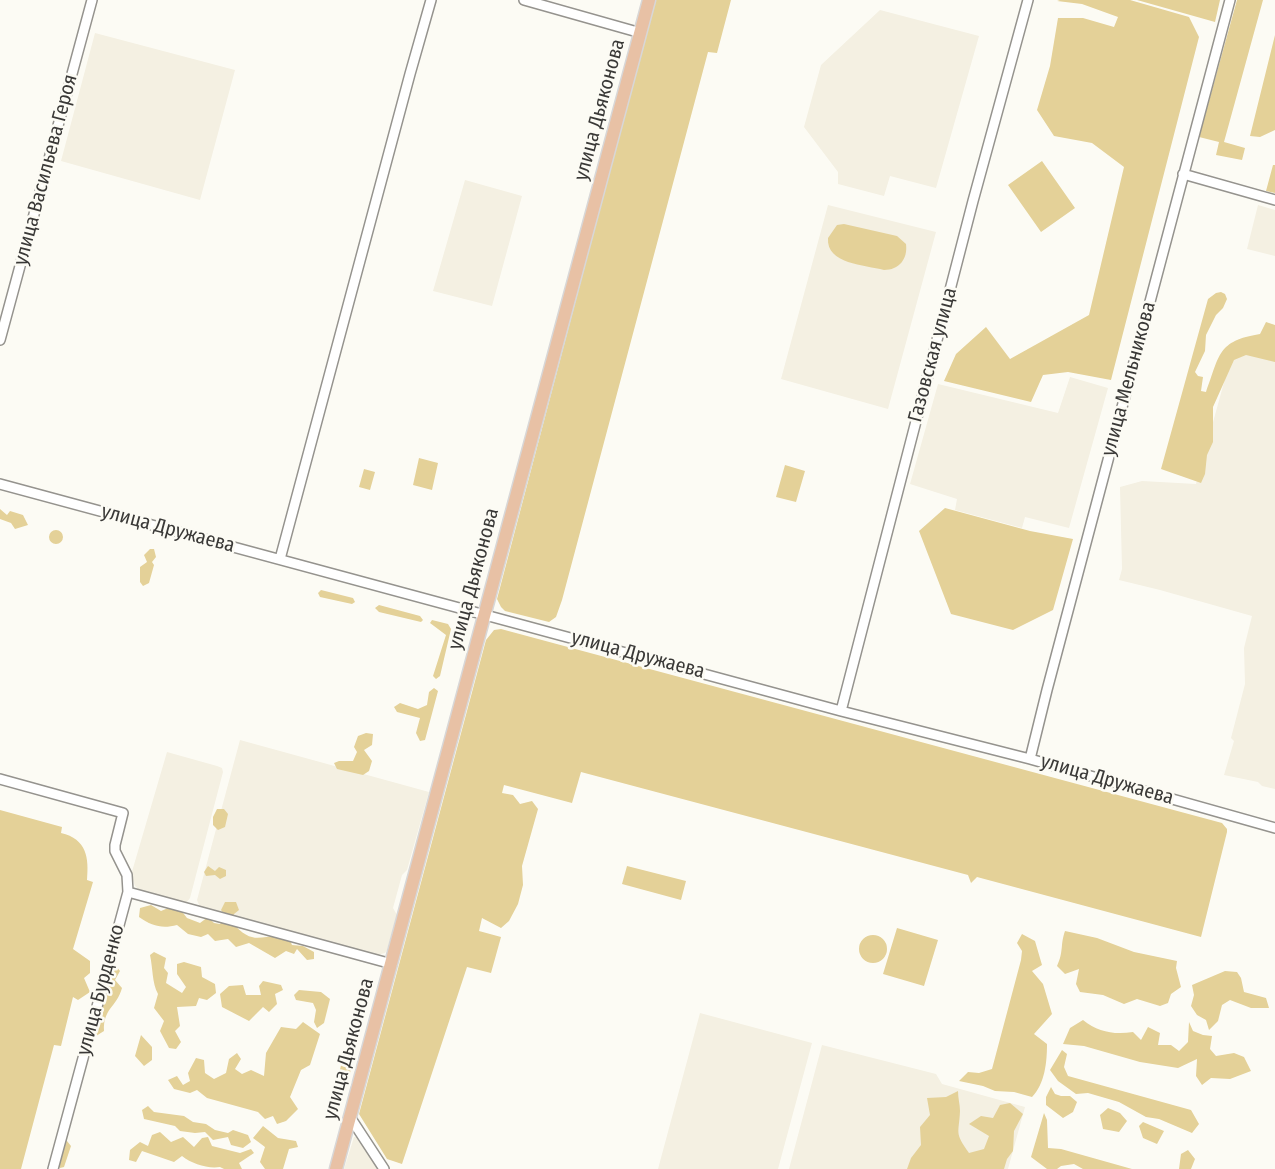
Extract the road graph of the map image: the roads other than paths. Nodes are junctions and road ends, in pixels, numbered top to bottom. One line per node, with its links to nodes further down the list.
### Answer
1 (92, 0): 10 (street, улица Васильева Героя)
2 (431, 0): 12 (street)
3 (524, 0): 7 (street)
4 (649, 0): 7 (main road, улица Дьяконова)
5 (1028, 0): 14 (street, Газовская улица)
6 (1230, 0): 8 (street, улица Мельникова)
7 (641, 33): 13 (main road, улица Дьяконова)
8 (1183, 174): 9 (street); 15 (street, улица Мельникова)
9 (1275, 200)
10 (0, 340)
11 (0, 484): 12 (street, улица Дружаева)
12 (280, 559): 13 (street, улица Дружаева)
13 (484, 614): 14 (street, улица Дружаева); 19 (main road, улица Дьяконова)
14 (841, 711): 15 (street, улица Дружаева)
15 (1030, 759): 17 (street, улица Дружаева)
16 (0, 779): 18 (street, улица Бурденко)
17 (1275, 828)
18 (128, 892): 19 (street); 21 (street, улица Бурденко)
19 (392, 964): 20 (main road, улица Дьяконова)
20 (351, 1117): 22 (main road, улица Дьяконова); 23 (street)
21 (53, 1169)
22 (336, 1169)
23 (384, 1169)

